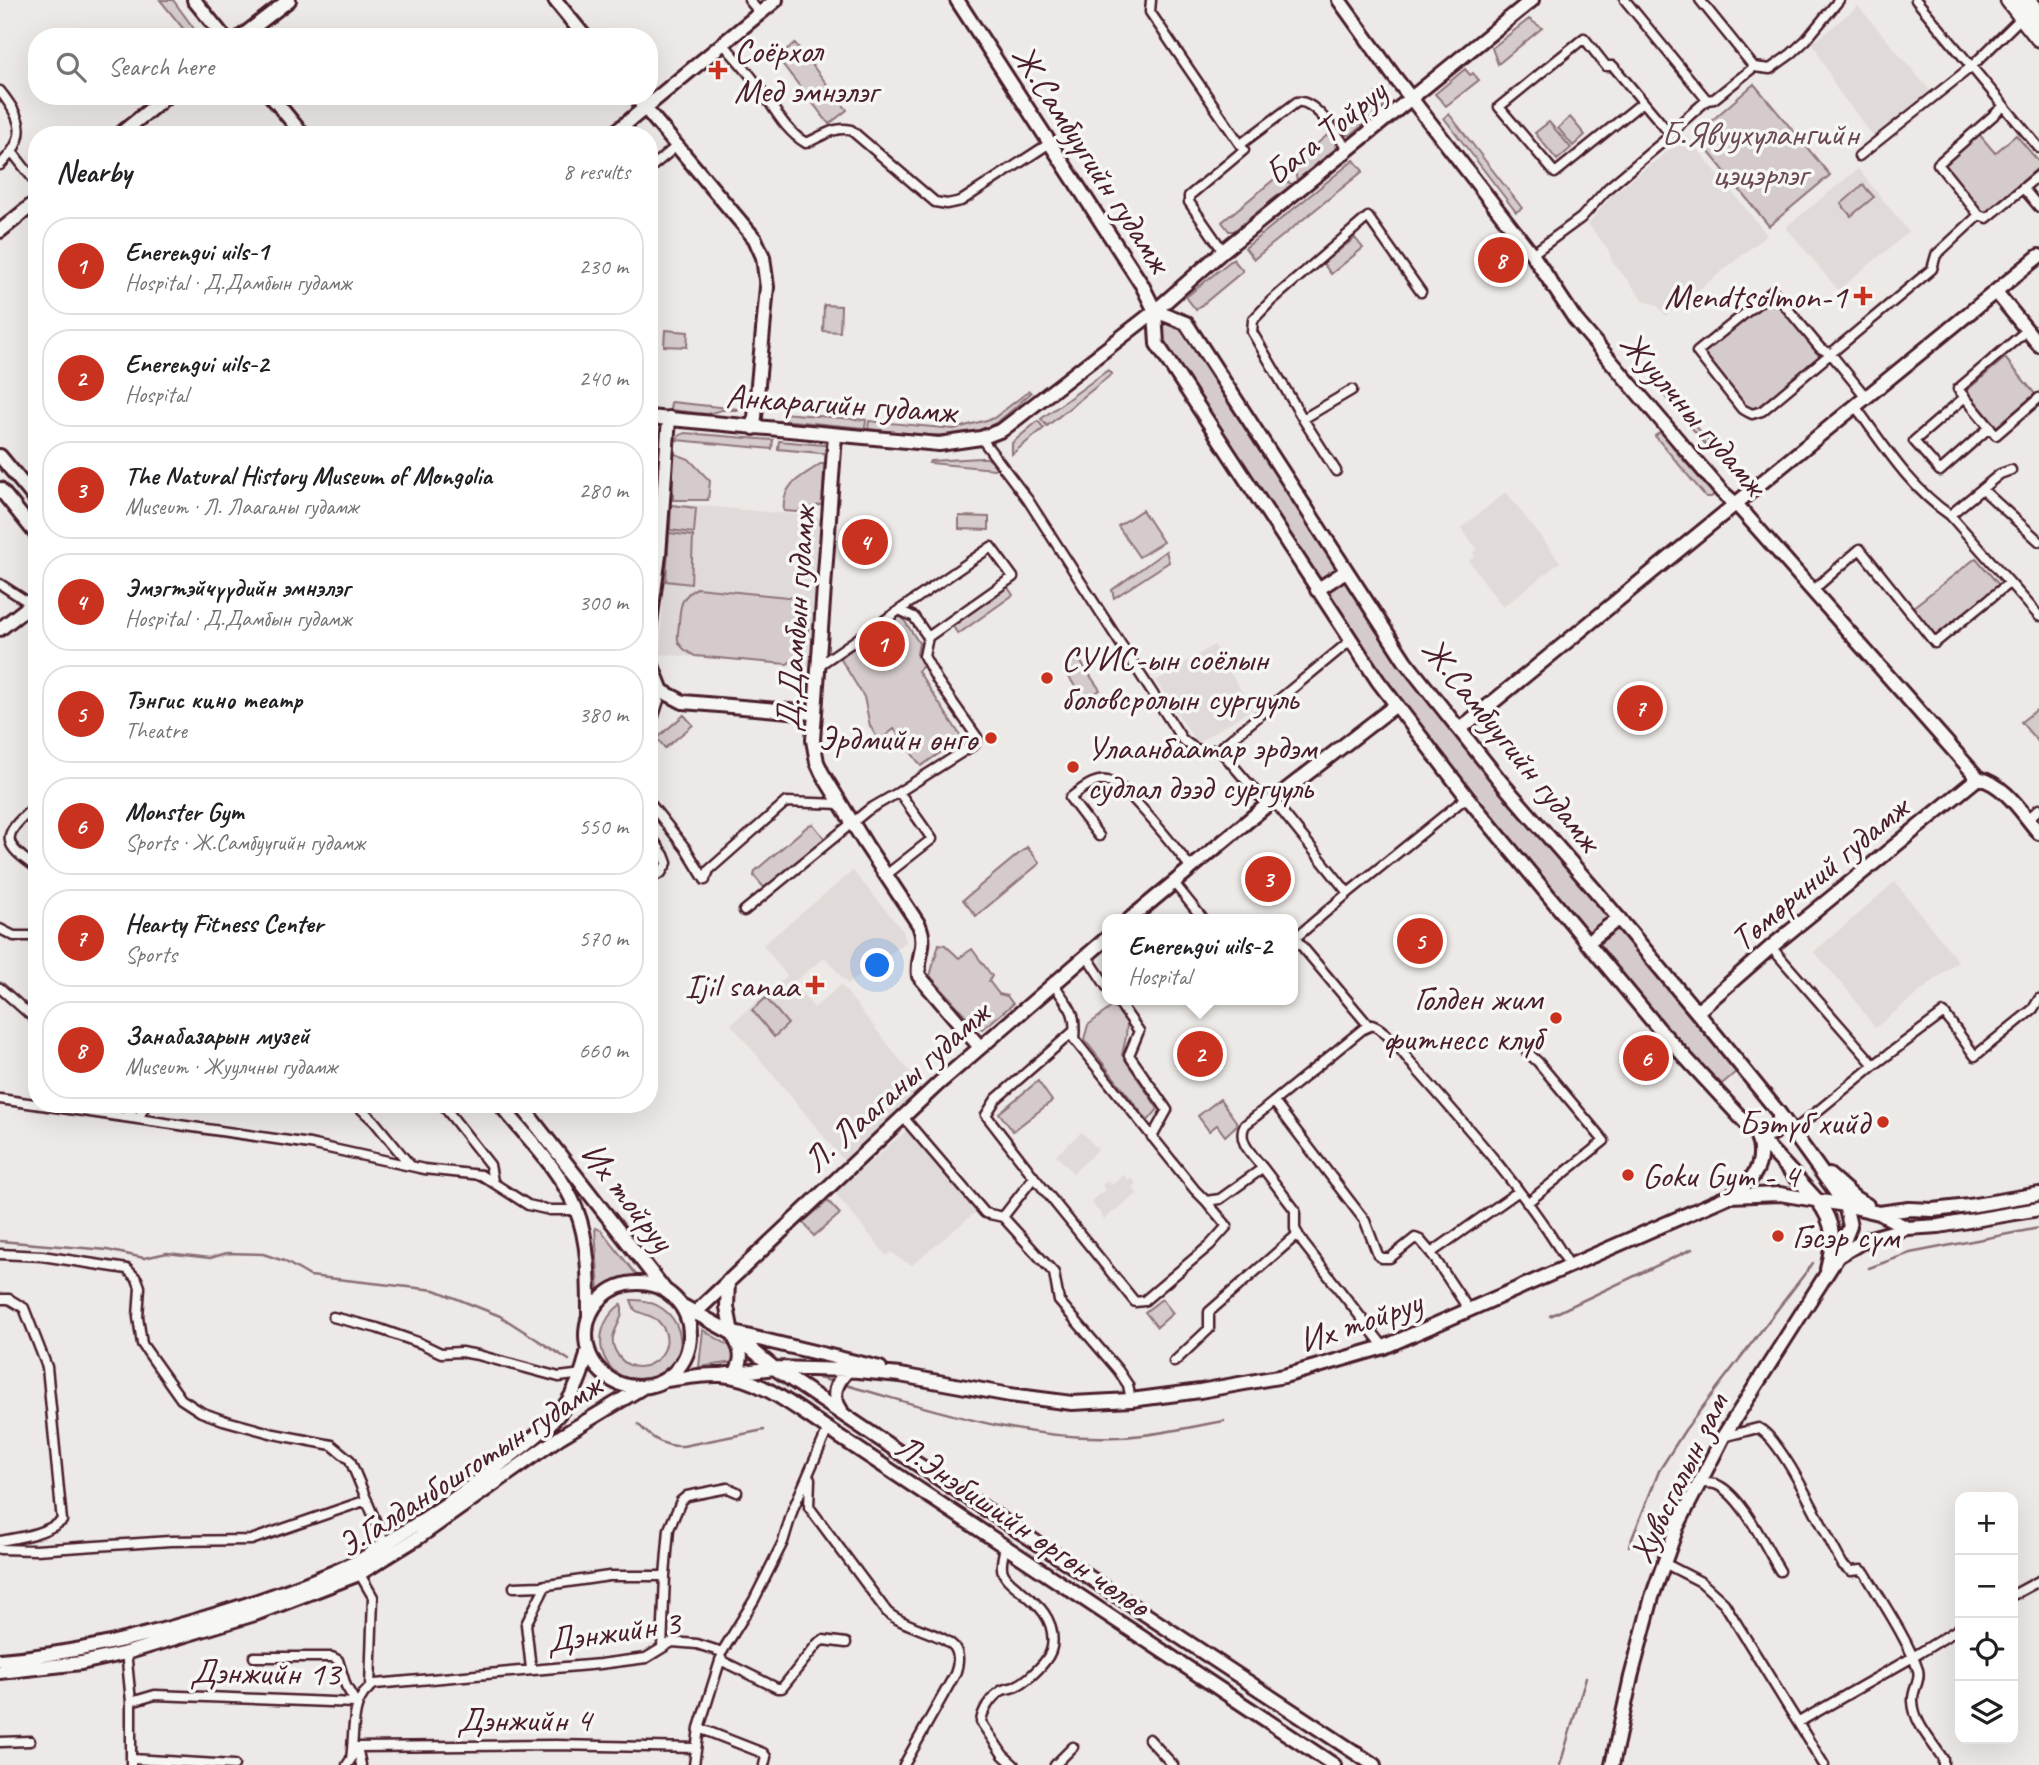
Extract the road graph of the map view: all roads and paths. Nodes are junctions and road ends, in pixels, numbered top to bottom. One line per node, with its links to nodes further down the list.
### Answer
1 (194, 0): 18 (main road)
2 (289, 0): 19 (main road)
3 (555, 0): 20 (main road)
4 (749, 0): 16 (street)
5 (776, 0): 16 (main road)
6 (957, 0): 39 (main road, Ж.Самбуугийн гудамж)
7 (1152, 0): 40 (street)
8 (1339, 0): 27 (main road, Жуулчны гудамж)
9 (1532, 0): 27 (main road, Бага Тойруу)
10 (1625, 0): 28 (street)
11 (1700, 0): 23 (street)
12 (1839, 0): 23 (street)
13 (1916, 0): 24 (street)
14 (2009, 0): 17 (highway)
15 (2027, 0): 17 (highway)
16 (760, 13): 22 (main road)
17 (2031, 16): 21 (highway); 24 (street)
18 (217, 28)
19 (253, 28)
20 (578, 28)
21 (2039, 38)
22 (723, 43): 26 (main road); 39 (street)
23 (1754, 66): 28 (street)
24 (1971, 66): 33 (street); 45 (street)
25 (0, 91): 44 (street)
26 (658, 96)
27 (1412, 98): 43 (main road, Бага Тойруу); 56 (main road, Жуулчны гудамж)
28 (1707, 100): 38 (street)
29 (1643, 102): 29 (street); 38 (street)
30 (156, 105): 35 (main road)
31 (278, 105): 36 (main road)
32 (647, 105): 34 (main road)
33 (2004, 106): 42 (street); 53 (street)
34 (645, 107): 37 (main road); 41 (main road)
35 (130, 126)
36 (296, 126)
37 (623, 126)
38 (1671, 135): 56 (street)
39 (1050, 143): 60 (main road, Ж.Самбуугийн гудамж)
40 (1241, 144): 43 (street); 55 (street)
41 (678, 145): 46 (street); 73 (main road)
42 (2039, 148)
43 (1348, 150): 55 (main road, Бага Тойруу)
44 (13, 153): 47 (street); 48 (street)
45 (1859, 156)
46 (658, 162)
47 (0, 165)
48 (28, 172)
49 (2039, 175): 50 (street)
50 (2023, 188): 51 (street); 53 (street)
51 (2039, 207)
52 (28, 208): 54 (main road)
53 (1979, 215): 63 (street)
54 (0, 231)
55 (1223, 251): 60 (main road, Бага Тойруу)
56 (1532, 254): 82 (main road, Жуулчны гудамж)
57 (2039, 256): 59 (main road)
58 (1421, 292): 71 (street)
59 (1996, 292): 61 (main road); 65 (main road)
60 (1155, 311): 75 (main road, Анкарагийн гудамж); 87 (main road, Ж.Самбуугийн гудамж); 90 (main road, Ж.Самбуугийн гудамж)
61 (2027, 330): 62 (main road); 66 (street)
62 (2039, 345)
63 (1831, 354): 63 (street); 65 (street)
64 (1352, 390): 71 (street)
65 (1866, 397): 68 (main road)
66 (1965, 397): 72 (street); 72 (street)
67 (2039, 398): 72 (street)
68 (1855, 405): 82 (main road); 83 (street)
69 (658, 417): 70 (main road, Анкарагийн гудамж)
70 (669, 418): 73 (main road, Анкарагийн гудамж); 86 (main road)
71 (1303, 419): 78 (street)
72 (1990, 427)
73 (754, 428): 74 (main road, Анкарагийн гудамж)
74 (835, 435): 75 (main road, Анкарагийн гудамж); 99 (main road, Д.Дамбын гудамж)
75 (981, 438): 106 (street)
76 (0, 456): 80 (main road)
77 (2011, 470): 81 (street)
78 (1336, 471)
79 (0, 489): 84 (main road)
80 (28, 490)
81 (1983, 490): 83 (street); 85 (street)
82 (1737, 505): 91 (main road, Жуулчны гудамж); 105 (main road)
83 (1950, 514): 88 (street)
84 (28, 523)
85 (2039, 541)
86 (658, 562)
87 (1346, 571): 90 (main road); 105 (main road, Ж.Самбуугийн гудамж)
88 (2009, 583): 91 (street); 95 (street)
89 (0, 584): 92 (street)
90 (1317, 590): 98 (main road, Ж.Самбуугийн гудамж)
91 (1813, 590): 107 (main road, Жуулчны гудамж)
92 (28, 599)
93 (28, 607): 96 (main road)
94 (899, 610): 97 (street); 97 (street); 99 (street)
95 (2039, 616)
96 (0, 629)
97 (928, 637): 108 (street)
98 (1350, 641): 103 (main road, Ж.Самбуугийн гудамж); 106 (street)
99 (818, 666): 104 (main road, Д.Дамбын гудамж)
100 (658, 678): 101 (main road)
101 (663, 691): 102 (street); 104 (main road)
102 (658, 705)
103 (1396, 705): 109 (main road, Ж.Самбуугийн гудамж); 110 (main road)
104 (813, 713): 111 (main road, Д.Дамбын гудамж)
105 (1460, 730): 129 (main road, Ж.Самбуугийн гудамж)
106 (1219, 749): 110 (street)
107 (1978, 778): 115 (main road, Жуулчны гудамж); 136 (main road, Төмөрчний гудамж)
108 (899, 792): 116 (street); 123 (street)
109 (1467, 797): 125 (street); 134 (main road, Ж.Самбуугийн гудамж)
110 (1270, 803): 121 (main road); 125 (street)
111 (841, 804): 114 (street); 116 (main road, Д.Дамбын гудамж)
112 (2039, 810): 115 (street)
113 (28, 812): 120 (street)
114 (658, 813)
115 (2027, 820): 117 (main road, Жуулчны гудамж)
116 (852, 823): 123 (main road, Д.Дамбын гудамж); 126 (street)
117 (2039, 833)
118 (1099, 836): 121 (street)
119 (658, 847): 122 (street)
120 (28, 862)
121 (1191, 867): 124 (main road)
122 (658, 874)
123 (886, 876): 147 (main road, Д.Дамбын гудамж)
124 (1174, 883): 127 (main road); 128 (street)
125 (1348, 893): 132 (street)
126 (744, 911)
127 (1136, 914)
128 (1199, 914)
129 (1619, 918): 134 (main road); 143 (main road, Ж.Самбуугийн гудамж)
130 (0, 929): 131 (street)
131 (28, 936)
132 (1298, 936)
133 (1102, 942): 137 (main road, Л. Лааганы гудамж)
134 (1587, 943): 163 (main road, Ж.Самбуугийн гудамж)
135 (1298, 944): 145 (street)
136 (1771, 947): 143 (main road, Төмөрчний гудамж); 149 (street)
137 (1086, 955): 138 (street); 139 (main road, Л. Лааганы гудамж)
138 (1102, 979)
139 (1053, 982): 146 (street); 147 (main road, Л. Лааганы гудамж)
140 (0, 988): 144 (street)
141 (2039, 999): 149 (street)
142 (1120, 1005): 165 (street)
143 (1697, 1012): 160 (main road, Ж.Самбуугийн гудамж)
144 (28, 1013)
145 (1369, 1026): 151 (street); 171 (street)
146 (1074, 1031): 165 (street); 169 (street)
147 (979, 1046): 161 (main road, Л. Лааганы гудамж)
148 (1527, 1052): 176 (street)
149 (1874, 1065): 164 (street)
150 (0, 1099): 152 (street)
151 (1275, 1102): 168 (street); 184 (street)
152 (28, 1103)
153 (97, 1113): 162 (street)
154 (131, 1113): 162 (street)
155 (141, 1113): 162 (street)
156 (366, 1113): 167 (street)
157 (449, 1113): 170 (street)
158 (507, 1113): 179 (main road, Их тойруу)
159 (527, 1113): 190 (main road, Их тойруу)
160 (1779, 1113): 163 (main road); 164 (main road, Ж.Самбуугийн гудамж)
161 (904, 1117): 181 (street); 189 (main road, Л. Лааганы гудамж)
162 (138, 1119): 167 (street)
163 (1755, 1130): 173 (main road); 174 (main road, Ж.Самбуугийн гудамж)
164 (1793, 1132): 166 (main road, Ж.Самбуугийн гудамж)
165 (1152, 1137): 175 (street)
166 (1812, 1161): 177 (main road, Ж.Самбуугийн гудамж); 180 (main road)
167 (410, 1166): 170 (street)
168 (1263, 1168): 175 (street); 183 (street)
169 (1034, 1177): 175 (street); 181 (street)
170 (493, 1181): 179 (street)
171 (1519, 1191): 176 (street); 184 (street)
172 (2039, 1194): 180 (main road)
173 (1729, 1196): 174 (main road, Их тойруу); 187 (main road, Их тойруу)
174 (1817, 1200): 177 (main road, Их тойруу); 188 (main road, Ж.Самбуугийн гудамж)
175 (1206, 1201)
176 (1527, 1203): 187 (street)
177 (1845, 1205): 180 (main road); 186 (main road)
178 (2039, 1209): 182 (main road)
179 (576, 1210): 196 (main road, Их тойруу)
180 (1879, 1213): 182 (main road)
181 (1003, 1217): 209 (street)
182 (1907, 1228): 186 (main road)
183 (1298, 1234): 198 (street); 200 (street)
184 (1431, 1253): 193 (street)
185 (0, 1254): 216 (street)
186 (1838, 1256): 188 (main road, Хувьсгалын зам)
187 (1570, 1266): 193 (main road, Их тойруу)
188 (1825, 1275): 212 (main road, Хувьсгалын зам)
189 (728, 1281): 194 (main road, Л. Лааганы гудамж); 197 (main road)
190 (664, 1290): 192 (main road); 196 (main road)
191 (0, 1299): 217 (street)
192 (681, 1305): 194 (main road, Их тойруу); 207 (main road)
193 (1469, 1310): 198 (main road, Их тойруу)
194 (696, 1312): 197 (main road, Их тойруу)
195 (334, 1317): 204 (street)
196 (589, 1318): 199 (main road)
197 (732, 1333): 201 (main road, Их тойруу); 203 (main road); 206 (main road, Их тойруу)
198 (1384, 1347): 209 (main road, Их тойруу)
199 (588, 1349): 204 (main road, Э.Галданбошготын гудамж); 208 (main road)
200 (1174, 1362)
201 (774, 1368): 202 (main road, Их тойруу); 203 (main road); 210 (main road, Л.Энэбишийн өргөн чөлөө)
202 (848, 1370): 206 (main road, Их тойруу); 210 (main road)
203 (736, 1372): 205 (main road)
204 (583, 1374): 218 (main road, Э.Галданбошготын гудамж)
205 (721, 1375): 207 (main road, Л.Энэбишийн өргөн чөлөө); 211 (main road, Л.Энэбишийн өргөн чөлөө)
206 (900, 1375): 209 (main road, Их тойруу)
207 (666, 1380): 208 (main road)
208 (643, 1387): 222 (main road, Э.Галданбошготын гудамж)
209 (1131, 1400)
210 (843, 1414): 261 (main road, Л.Энэбишийн өргөн чөлөө)
211 (828, 1429): 213 (street, Дэнжийн 3); 219 (main road, Л.Энэбишийн өргөн чөлөө)
212 (1723, 1437): 214 (main road, Хувьсгалын зам); 235 (street)
213 (811, 1470): 233 (street, Дэнжийн 3); 256 (street)
214 (1699, 1483): 221 (main road, Хувьсгалын зам); 223 (street)
215 (737, 1492): 224 (street)
216 (367, 1500): 218 (street); 220 (street)
217 (0, 1541)
218 (385, 1544): 222 (main road, Э.Галданбошготын гудамж)
219 (1004, 1546): 257 (street); 260 (main road, Л.Энэбишийн өргөн чөлөө)
220 (0, 1549)
221 (1664, 1563): 242 (street); 262 (main road, Хувьсгалын зам)
222 (356, 1569): 231 (main road, Э.Галданбошготын гудамж); 239 (street)
223 (1780, 1571)
224 (665, 1576): 226 (street); 232 (street)
225 (2039, 1581): 228 (street)
226 (546, 1585): 227 (street); 237 (street)
227 (514, 1587)
228 (2018, 1592)
229 (1955, 1631): 235 (street)
230 (846, 1643): 233 (street)
231 (125, 1647): 236 (main road, Э.Галданбошготын гудамж); 238 (main road, Э.Галданбошготын гудамж); 240 (street)
232 (662, 1648): 233 (street, Дэнжийн 3); 237 (street, Дэнжийн 3)
233 (721, 1656): 243 (street)
234 (254, 1657): 241 (street, Дэнжийн 13)
235 (1913, 1657): 242 (street); 264 (street)
236 (0, 1660)
237 (531, 1669): 239 (street, Дэнжийн 3)
238 (0, 1672)
239 (370, 1687): 241 (street)
240 (131, 1702): 241 (street, Дэнжийн 13); 250 (street)
241 (356, 1703): 247 (street)
242 (1799, 1722): 263 (street)
243 (699, 1728): 249 (street); 255 (street)
244 (1150, 1739): 259 (street)
245 (30, 1741): 246 (street)
246 (0, 1742)
247 (355, 1746): 249 (street, Дэнжийн 4); 252 (street); 253 (street)
248 (1073, 1746): 258 (street)
249 (695, 1748): 254 (street)
250 (136, 1762): 251 (street)
251 (234, 1765)
252 (347, 1765)
253 (361, 1765)
254 (694, 1765)
255 (764, 1765)
256 (904, 1765)
257 (1014, 1765)
258 (1055, 1765)
259 (1173, 1765)
260 (1334, 1765)
261 (1374, 1765)
262 (1612, 1765)
263 (1824, 1765)
264 (1943, 1765)

